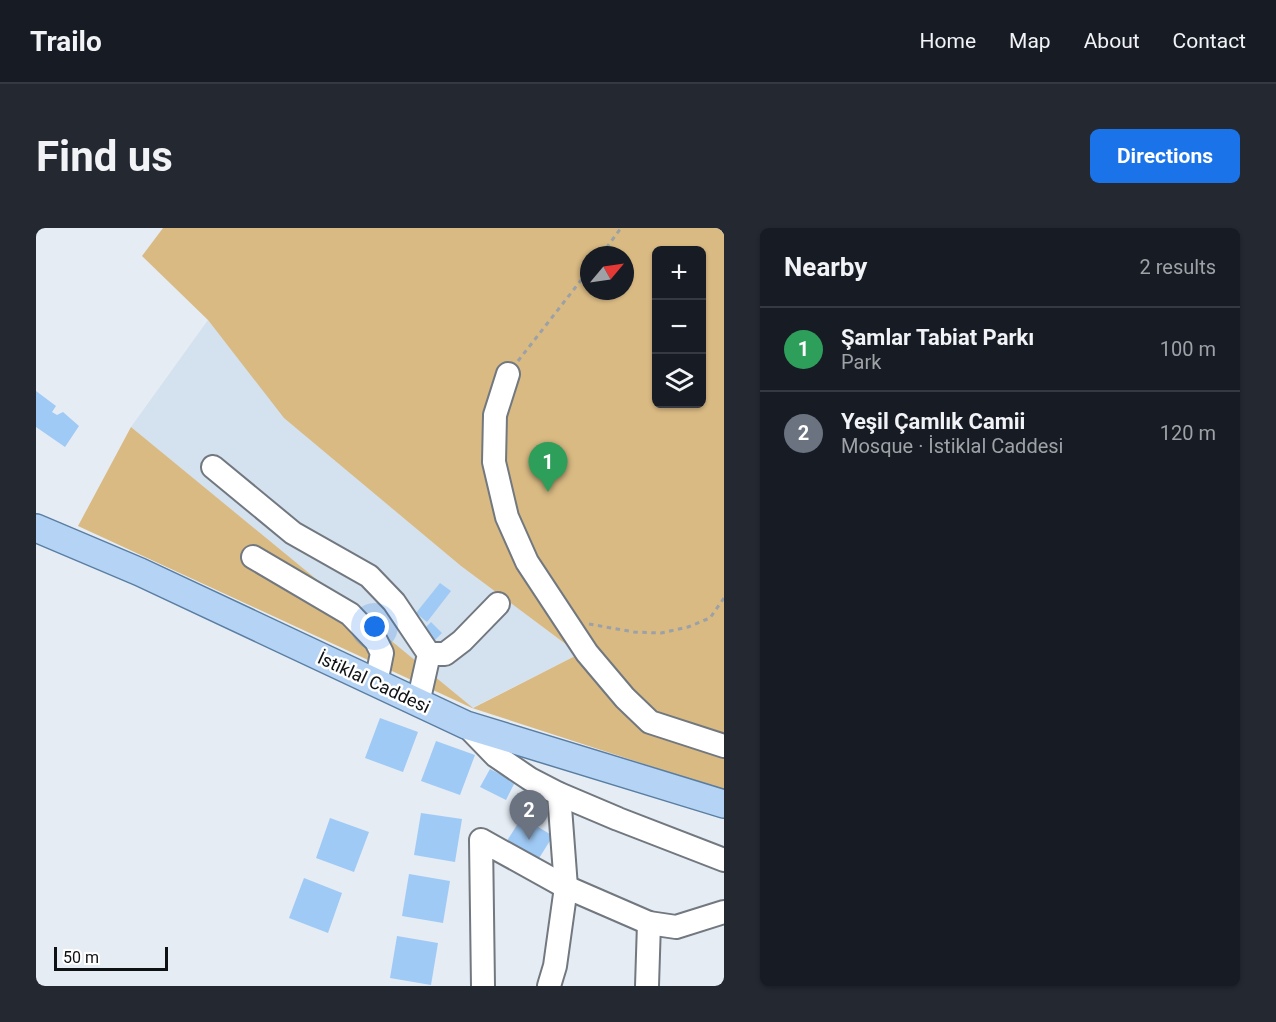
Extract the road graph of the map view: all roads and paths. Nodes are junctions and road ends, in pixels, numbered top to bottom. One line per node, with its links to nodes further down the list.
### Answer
1 (621, 228): 2 (path)
2 (608, 246)
3 (580, 282): 4 (path)
4 (508, 374): 10 (street)
5 (213, 467): 11 (street)
6 (36, 528): 12 (main road, İstiklal Caddesi)
7 (253, 557): 12 (street)
8 (724, 598): 10 (path)
9 (498, 604): 11 (street)
10 (564, 619): 15 (street)
11 (429, 654): 13 (street)
12 (376, 683): 13 (main road, İstiklal Caddesi)
13 (418, 703): 14 (main road, İstiklal Caddesi)
14 (466, 725): 16 (street); 17 (main road, İstiklal Caddesi)
15 (724, 746)
16 (559, 794): 18 (street); 19 (street)
17 (724, 804)
18 (724, 860)
19 (567, 887): 21 (street); 22 (street); 23 (street)
20 (724, 912): 21 (street)
21 (649, 923): 24 (street)
22 (483, 986)
23 (549, 986)
24 (647, 986)

